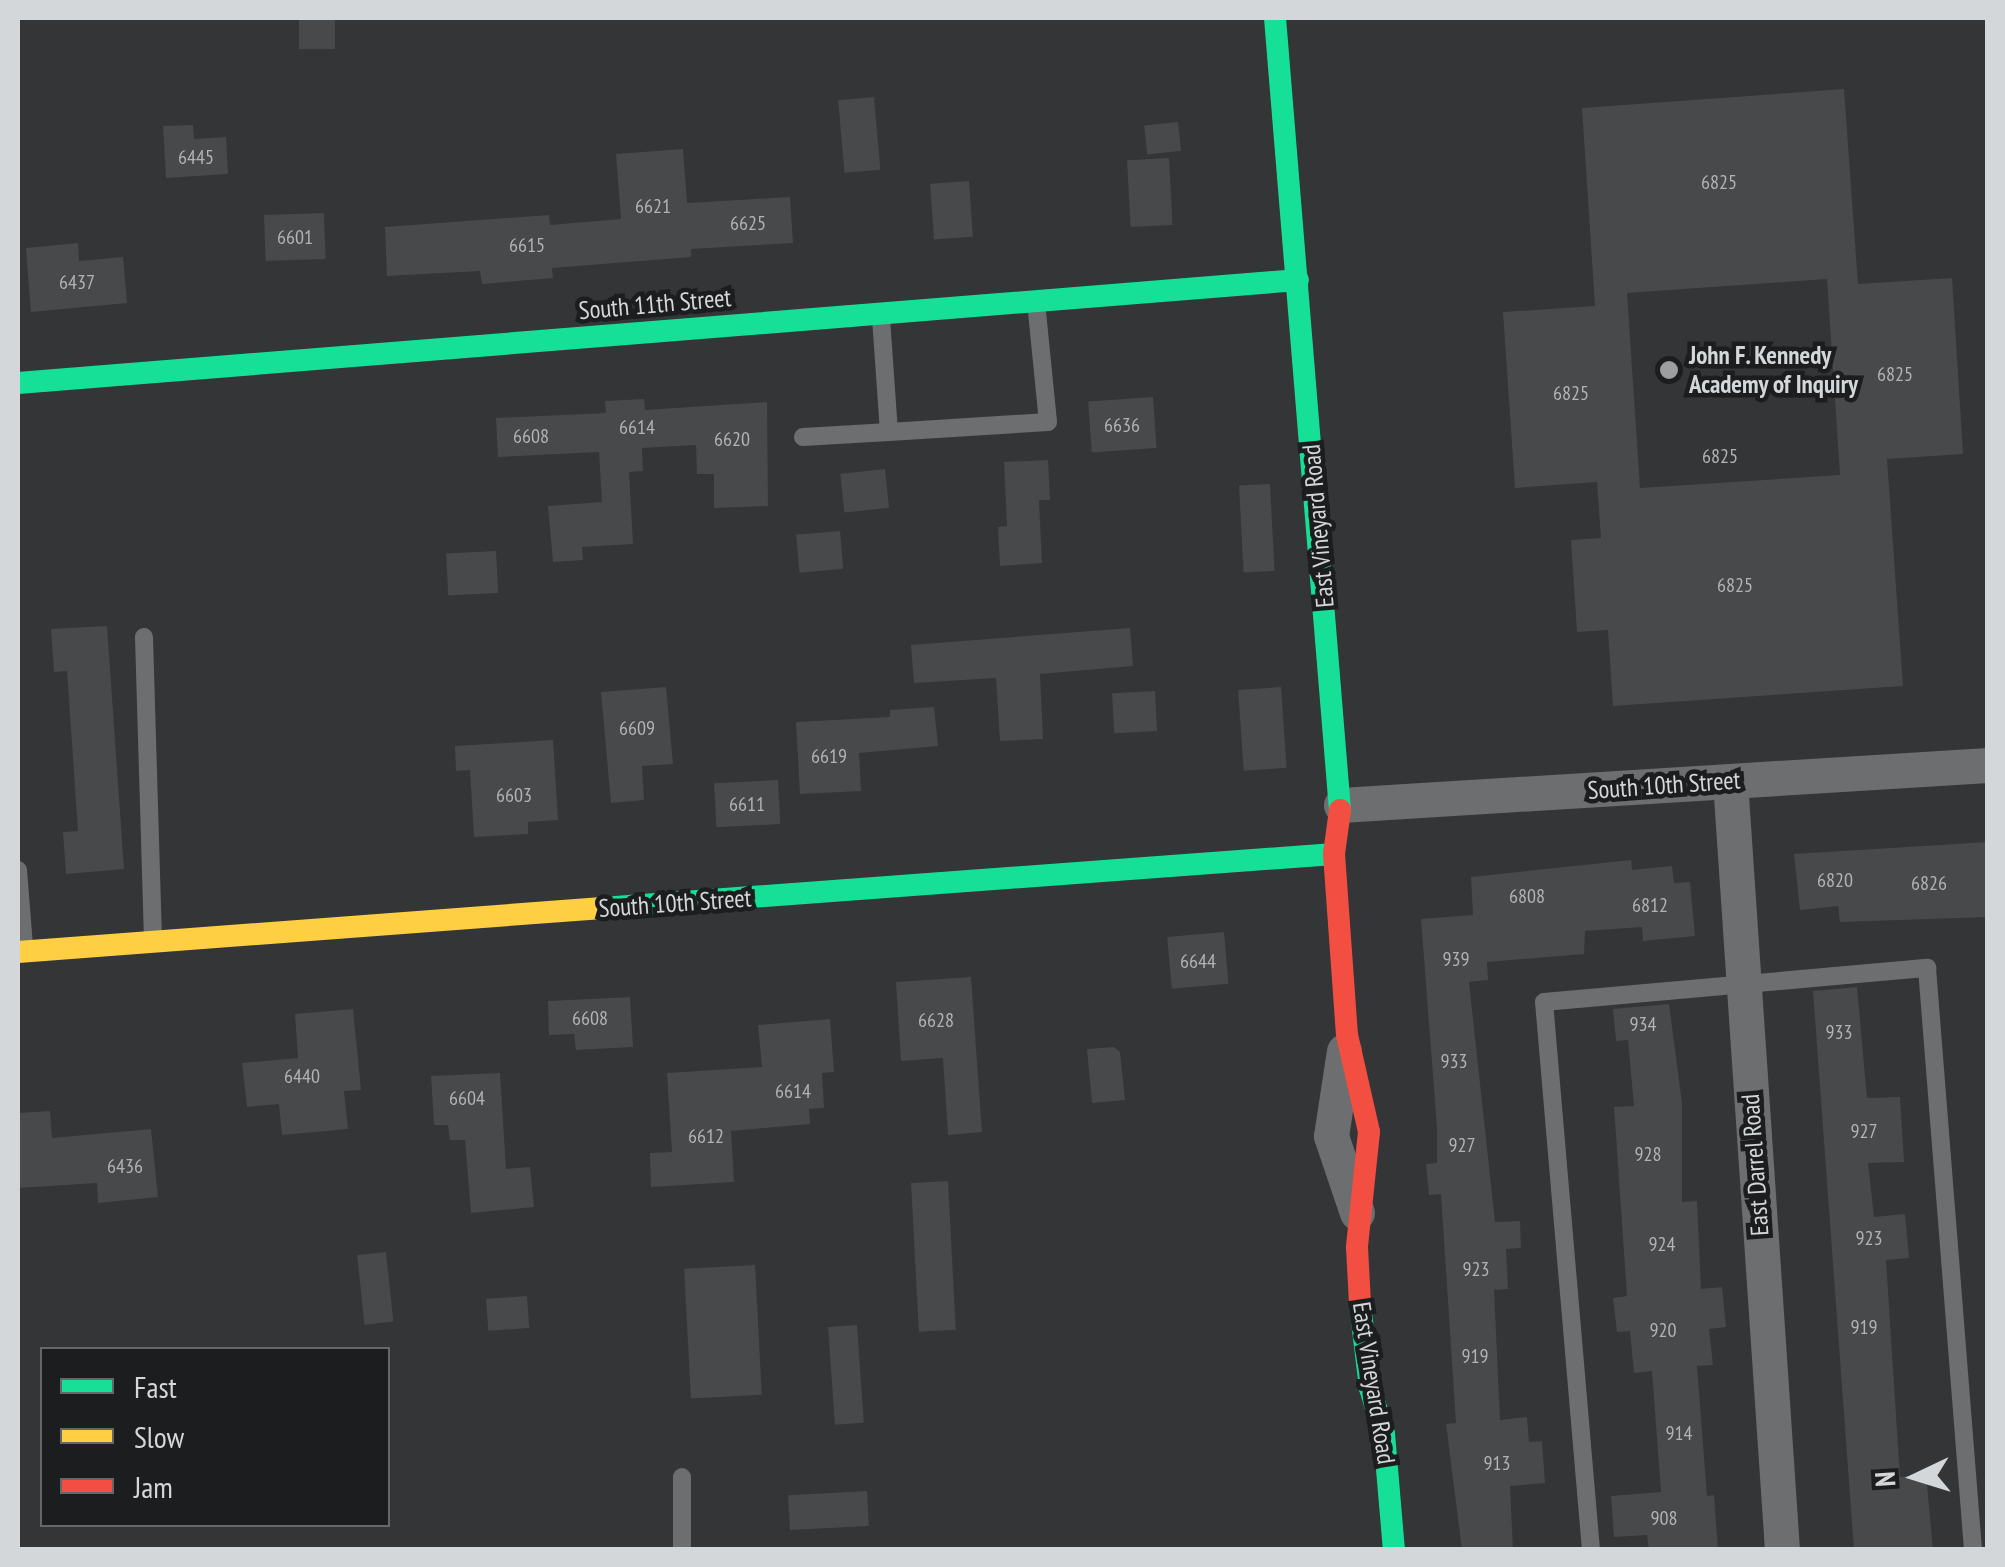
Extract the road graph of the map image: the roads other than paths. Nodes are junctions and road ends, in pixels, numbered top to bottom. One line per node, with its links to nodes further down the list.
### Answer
1 (1275, 18): 2 (street, East Vineyard Road)
2 (1298, 280): 3 (street, South 11th Street); 11 (street, East Vineyard Road)
3 (1036, 300): 4 (street, South 11th Street); 6 (lane)
4 (880, 313): 5 (street, South 11th Street); 6 (lane)
5 (18, 383)
6 (890, 432): 7 (lane)
7 (804, 438)
8 (144, 637): 14 (lane)
9 (1988, 765): 10 (street, South 10th Street)
10 (1730, 781): 11 (street, South 10th Street); 16 (street, East Darrel Road)
11 (1341, 806): 12 (street, East Vineyard Road)
12 (1334, 854): 14 (street, South 10th Street); 17 (street, East Vineyard Road)
13 (18, 870): 15 (lane)
14 (153, 942): 15 (street, South 10th Street)
15 (21, 952)
16 (1743, 981): 22 (lane); 23 (street, East Darrel Road); 24 (lane)
17 (1347, 1035): 18 (street, East Vineyard Road)
18 (1360, 1217): 21 (street, East Vineyard Road)
19 (682, 1477): 20 (lane)
20 (682, 1550)
21 (1394, 1550)
22 (1591, 1550)
23 (1782, 1550)
24 (1973, 1550)

